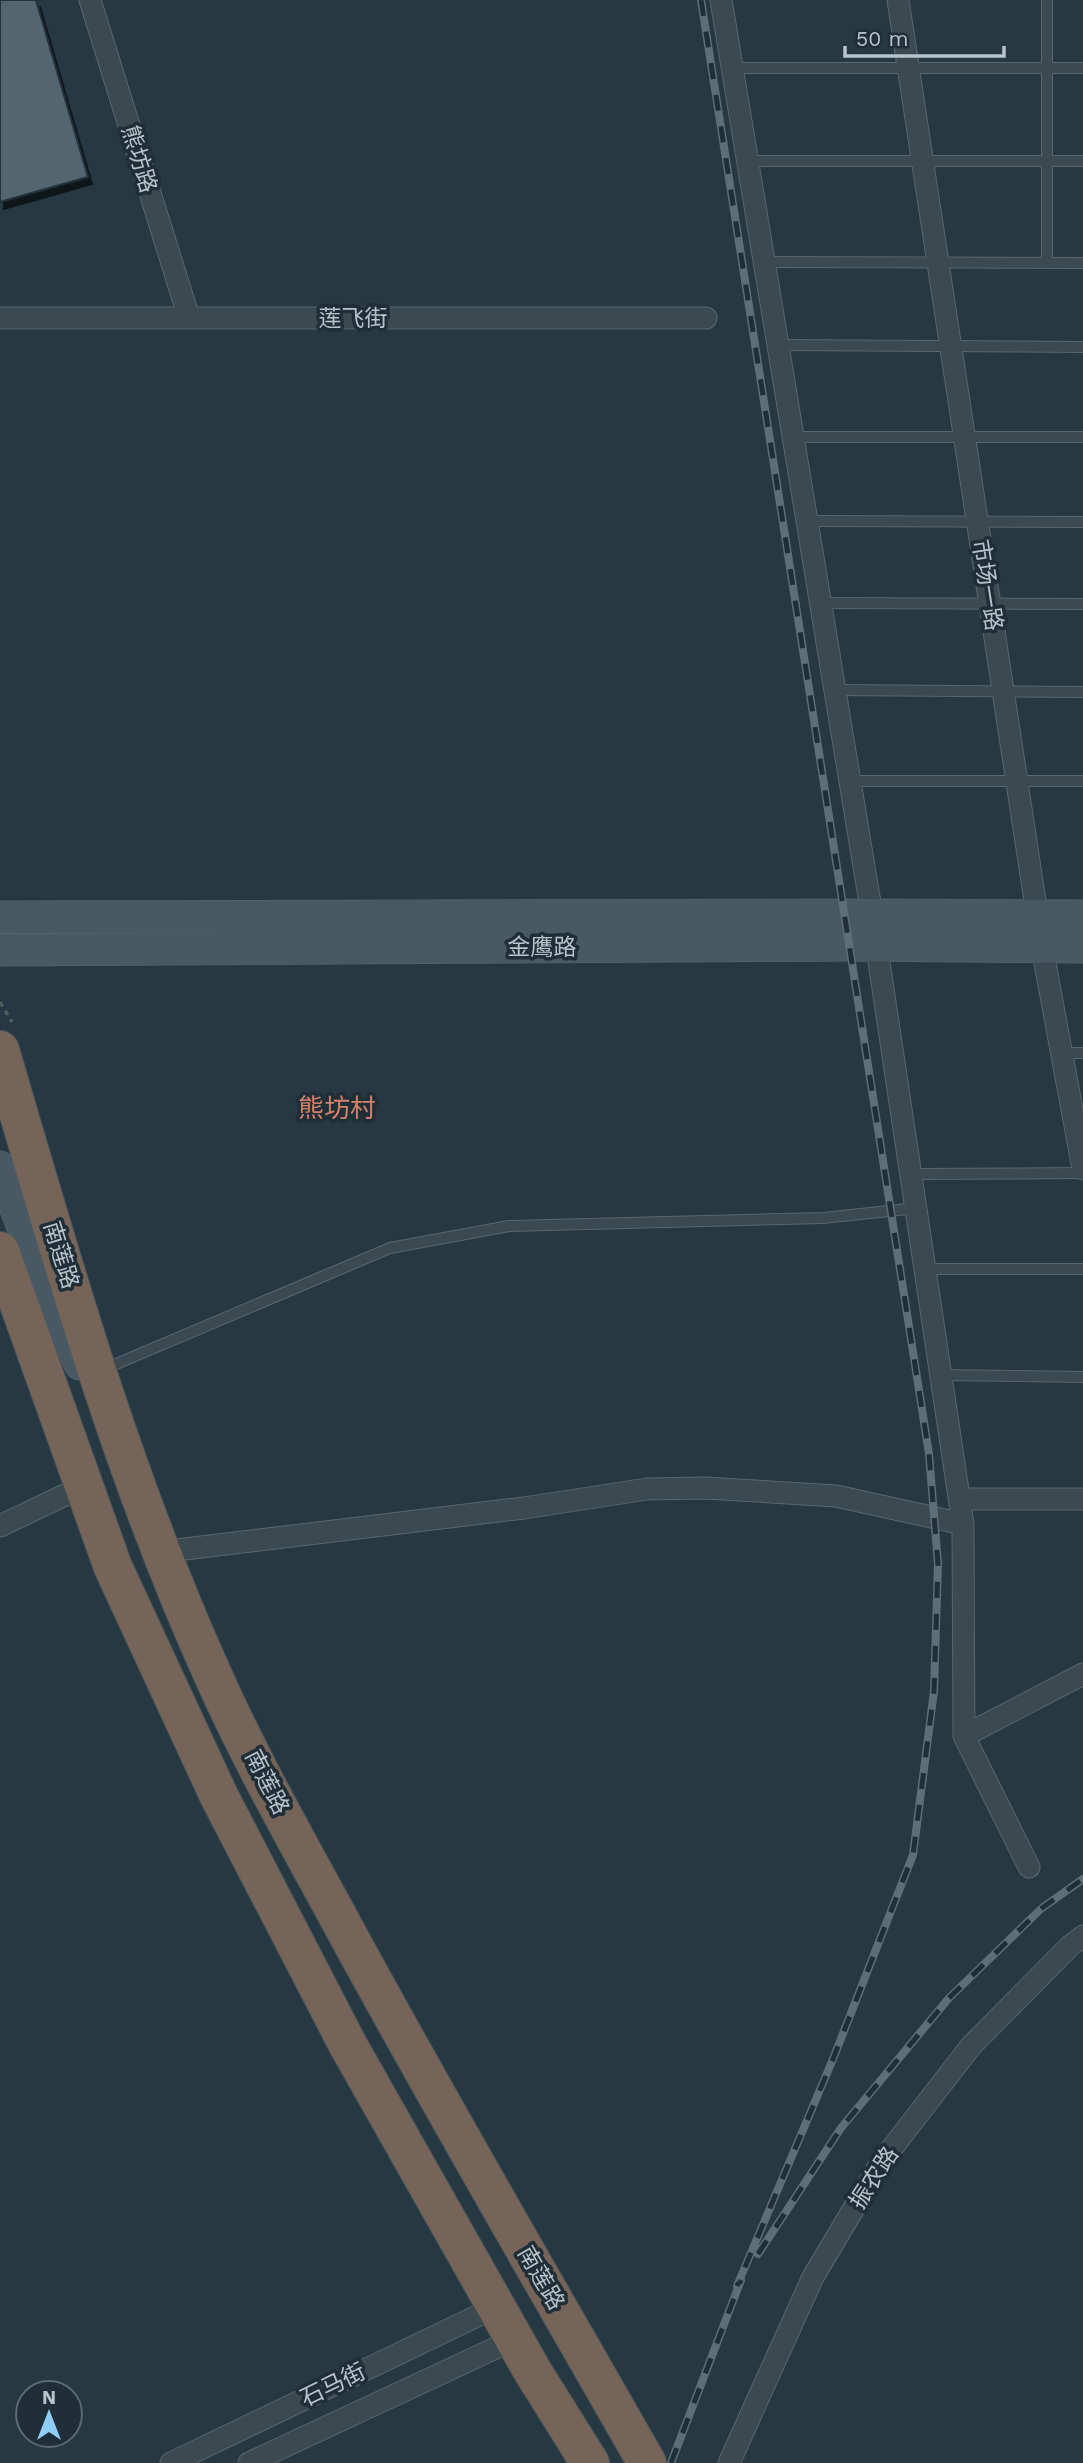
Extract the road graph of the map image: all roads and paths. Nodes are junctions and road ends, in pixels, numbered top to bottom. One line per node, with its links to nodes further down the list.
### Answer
1 (90, 0): 18 (street, 熊坊路)
2 (721, 0): 5 (street)
3 (898, 0): 6 (street, 市场一路)
4 (1047, 0): 7 (lane)
5 (732, 68): 6 (lane); 9 (street)
6 (908, 68): 7 (lane); 10 (street, 市场一路)
7 (1047, 68): 8 (lane); 11 (lane)
8 (1083, 68)
9 (748, 161): 10 (lane); 13 (street)
10 (922, 161): 11 (lane); 14 (street, 市场一路)
11 (1047, 161): 12 (lane); 15 (lane)
12 (1083, 161)
13 (764, 262): 14 (lane); 20 (street)
14 (938, 262): 15 (lane); 21 (street, 市场一路)
15 (1047, 263): 16 (lane)
16 (1083, 263)
17 (0, 318): 18 (street, 莲飞街)
18 (189, 318): 19 (street, 莲飞街)
19 (706, 318)
20 (778, 345): 21 (lane); 23 (street)
21 (950, 346): 22 (lane); 24 (street, 市场一路)
22 (1083, 347)
23 (793, 436): 24 (lane); 26 (street)
24 (964, 436): 25 (lane); 27 (street, 市场一路)
25 (1083, 437)
26 (807, 521): 27 (lane); 29 (street)
27 (977, 521): 28 (lane); 30 (street, 市场一路)
28 (1083, 522)
29 (820, 603): 30 (lane); 32 (street)
30 (990, 603): 31 (lane); 33 (street, 市场一路)
31 (1083, 604)
32 (835, 690): 33 (lane); 35 (street)
33 (1003, 691): 34 (lane); 36 (street, 市场一路)
34 (1083, 692)
35 (850, 781): 36 (lane); 41 (street)
36 (1017, 781): 37 (lane); 38 (street, 市场一路)
37 (1083, 781)
38 (1038, 916): 39 (street, 金鹰路); 41 (street, 金鹰路); 42 (street, 市场一路)
39 (1083, 916)
40 (0, 917): 41 (street, 金鹰路)
41 (873, 930): 42 (street, 金鹰路); 44 (street, 金鹰路); 51 (street)
42 (1042, 947): 43 (street, 金鹰路); 47 (street, 市场一路)
43 (1083, 947)
44 (0, 950)
45 (0, 1002): 46 (path)
46 (9, 1041): 56 (highway, 南莲路)
47 (1061, 1053): 48 (lane); 50 (street, 市场一路)
48 (1083, 1053)
49 (0, 1167): 59 (street)
50 (1083, 1171): 51 (lane)
51 (912, 1174): 52 (street)
52 (917, 1208): 54 (street); 56 (lane)
53 (0, 1251): 60 (highway)
54 (926, 1269): 55 (lane); 57 (street)
55 (1083, 1269)
56 (97, 1372): 59 (highway, 南莲路)
57 (942, 1375): 58 (lane); 61 (street)
58 (1083, 1377)
59 (132, 1476): 65 (highway, 南莲路)
60 (84, 1486): 64 (street); 70 (highway)
61 (960, 1499): 62 (street); 63 (street)
62 (1083, 1499)
63 (963, 1524): 65 (street); 67 (street)
64 (0, 1526)
65 (160, 1552): 74 (highway, 南莲路)
66 (1083, 1674): 67 (street)
67 (964, 1736): 68 (street)
68 (1029, 1867)
69 (1083, 1936): 75 (street, 振农路)
70 (505, 2323): 71 (street, 石马街); 72 (street, 石马街); 73 (highway)
71 (171, 2463)
72 (249, 2463)
73 (590, 2463)
74 (647, 2463)
75 (729, 2463)

